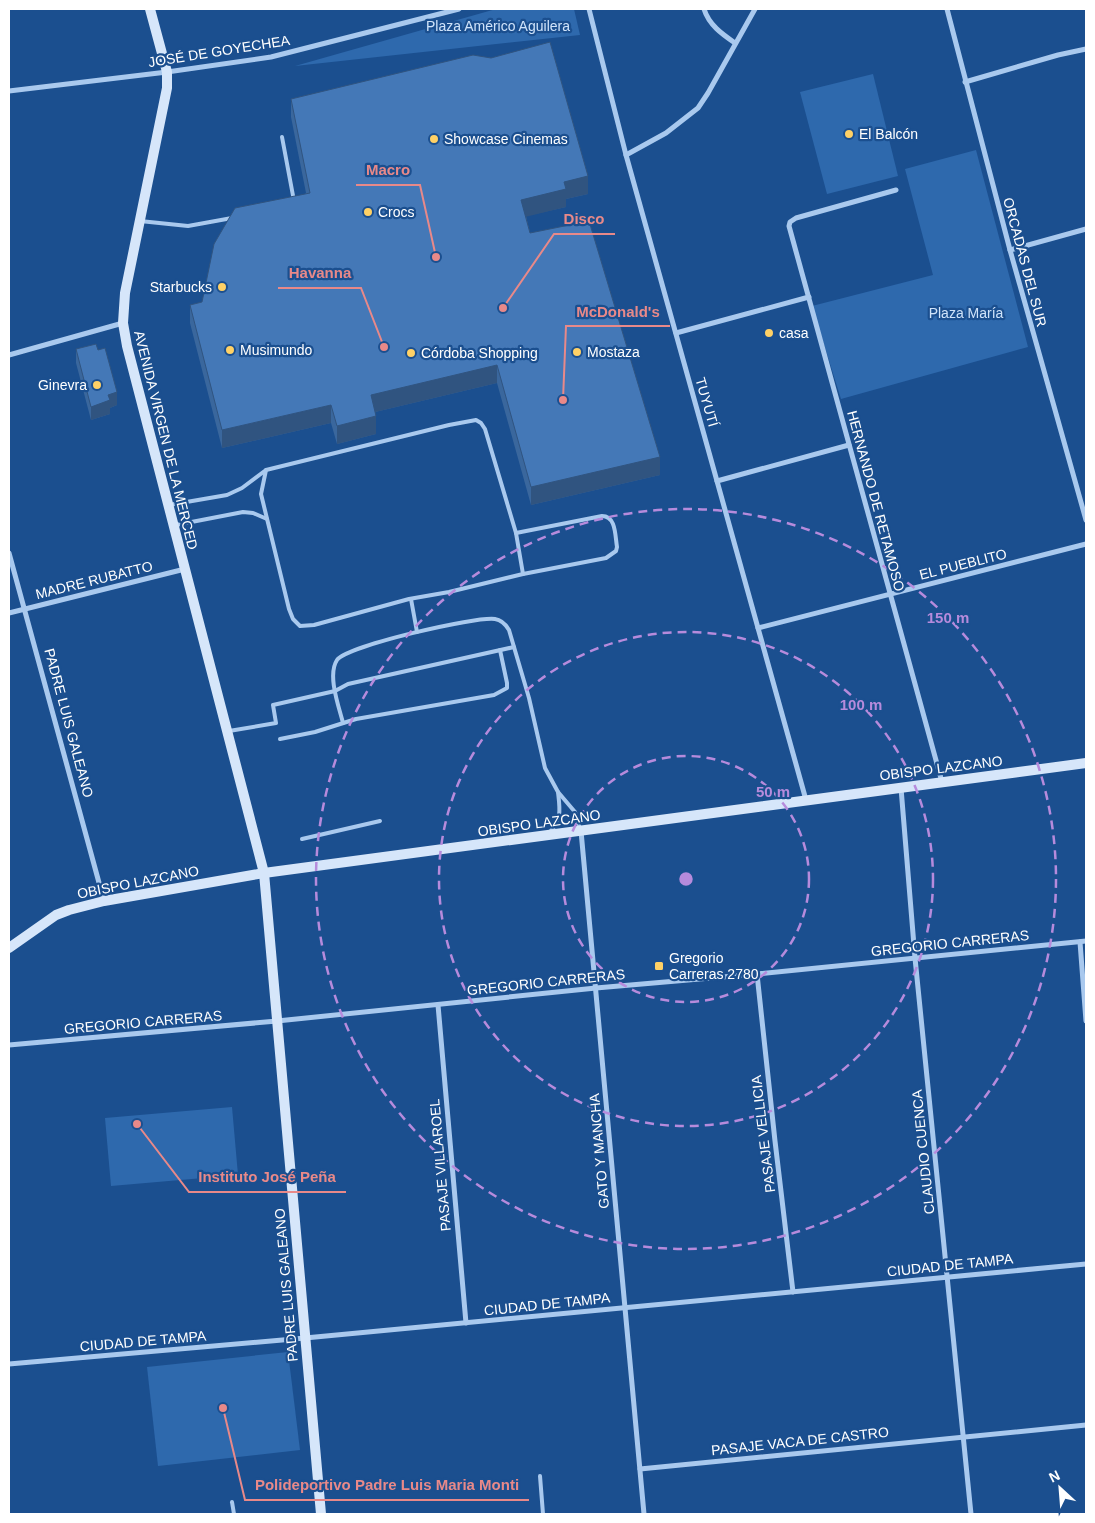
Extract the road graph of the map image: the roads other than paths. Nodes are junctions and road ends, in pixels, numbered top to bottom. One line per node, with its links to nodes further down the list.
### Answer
1 (150, 9): 9 (main road, AVENIDA VIRGEN DE LA MERCED)
2 (460, 9): 9 (street, JOSÉ DE GOYECHEA)
3 (589, 9): 13 (street, TUYUTÍ)
4 (704, 9): 7 (street)
5 (755, 9): 7 (street)
6 (946, 9): 10 (street, ORCADAS DEL SUR)
7 (735, 43): 13 (street)
8 (1086, 49): 10 (street)
9 (167, 72): 11 (street, JOSÉ DE GOYECHEA); 17 (main road, AVENIDA VIRGEN DE LA MERCED)
10 (965, 82): 19 (street, ORCADAS DEL SUR)
11 (9, 91)
12 (282, 136): 15 (lane)
13 (626, 155): 22 (street, TUYUTÍ)
14 (896, 190): 20 (street, HERNANDO DE RETAMOSO)
15 (292, 206)
16 (234, 218): 17 (lane)
17 (140, 221): 21 (main road, AVENIDA VIRGEN DE LA MERCED)
18 (1086, 229): 19 (street)
19 (1010, 250): 29 (street, ORCADAS DEL SUR)
20 (809, 297): 22 (street); 24 (street, HERNANDO DE RETAMOSO)
21 (123, 323): 23 (street); 27 (main road, AVENIDA VIRGEN DE LA MERCED)
22 (676, 332): 26 (street, TUYUTÍ)
23 (9, 354)
24 (849, 445): 26 (street); 36 (street, HERNANDO DE RETAMOSO)
25 (266, 470): 27 (lane); 28 (lane); 31 (lane)
26 (717, 481): 40 (street, TUYUTÍ)
27 (168, 505): 30 (main road, AVENIDA VIRGEN DE LA MERCED)
28 (267, 519): 30 (lane); 37 (lane)
29 (1086, 520)
30 (174, 526): 34 (main road, AVENIDA VIRGEN DE LA MERCED)
31 (516, 533): 35 (lane); 35 (lane)
32 (1086, 544): 36 (street, EL PUEBLITO)
33 (9, 553): 38 (street, PADRE LUIS GALEANO)
34 (186, 569): 38 (street, MADRE RUBATTO); 46 (main road, AVENIDA VIRGEN DE LA MERCED)
35 (523, 574): 37 (lane)
36 (889, 594): 40 (street, EL PUEBLITO); 49 (street, HERNANDO DE RETAMOSO)
37 (411, 599): 41 (lane)
38 (24, 609): 39 (street, MADRE RUBATTO); 58 (street, PADRE LUIS GALEANO)
39 (9, 613)
40 (758, 628): 52 (street, TUYUTÍ)
41 (418, 632): 42 (lane, GATO Y MANCHA); 44 (lane)
42 (514, 647): 43 (lane); 51 (lane, GATO Y MANCHA)
43 (500, 650): 44 (lane); 45 (lane)
44 (335, 691): 45 (lane); 46 (lane)
45 (343, 723): 47 (lane)
46 (228, 731): 57 (main road, AVENIDA VIRGEN DE LA MERCED)
47 (280, 739)
48 (1086, 763): 49 (main road, OBISPO LAZCANO)
49 (942, 782): 50 (main road, OBISPO LAZCANO)
50 (901, 787): 52 (main road, OBISPO LAZCANO); 62 (street, CLAUDIO CUENCA)
51 (558, 792): 54 (lane, GATO Y MANCHA); 55 (lane, GATO Y MANCHA)
52 (806, 801): 54 (main road, OBISPO LAZCANO)
53 (380, 822): 56 (lane)
54 (581, 831): 55 (main road, OBISPO LAZCANO); 64 (street, GATO Y MANCHA)
55 (547, 836): 57 (main road, OBISPO LAZCANO)
56 (302, 839)
57 (264, 874): 58 (main road, OBISPO LAZCANO); 66 (main road, PADRE LUIS GALEANO)
58 (104, 900): 61 (main road, OBISPO LAZCANO)
59 (1086, 941): 60 (street, GREGORIO CARRERAS)
60 (1080, 942): 62 (street, GREGORIO CARRERAS); 67 (street)
61 (9, 948)
62 (915, 958): 63 (street, GREGORIO CARRERAS); 70 (street, CLAUDIO CUENCA)
63 (757, 974): 64 (street, GREGORIO CARRERAS); 71 (street, PASAJE VELLICIA)
64 (596, 988): 65 (street, GREGORIO CARRERAS); 72 (street, GATO Y MANCHA)
65 (438, 1005): 66 (street, GREGORIO CARRERAS); 73 (street, PASAJE VILLAROEL)
66 (277, 1021): 68 (street, GREGORIO CARRERAS); 74 (main road, PADRE LUIS GALEANO)
67 (1086, 1021)
68 (9, 1045)
69 (1086, 1264): 70 (street, CIUDAD DE TAMPA)
70 (947, 1277): 71 (street, CIUDAD DE TAMPA); 77 (street, CLAUDIO CUENCA)
71 (793, 1292): 72 (street, CIUDAD DE TAMPA)
72 (624, 1308): 73 (street, CIUDAD DE TAMPA); 78 (street, GATO Y MANCHA)
73 (466, 1323): 74 (street, CIUDAD DE TAMPA)
74 (305, 1338): 75 (street, CIUDAD DE TAMPA); 82 (main road, PADRE LUIS GALEANO)
75 (9, 1364)
76 (1086, 1425): 77 (street, PASAJE VACA DE CASTRO)
77 (963, 1436): 78 (street, PASAJE VACA DE CASTRO); 85 (street, CLAUDIO CUENCA)
78 (640, 1469): 84 (street, GATO Y MANCHA)
79 (540, 1476): 83 (lane)
80 (232, 1502): 81 (lane)
81 (234, 1514)
82 (321, 1514)
83 (543, 1514)
84 (644, 1514)
85 (971, 1514)

